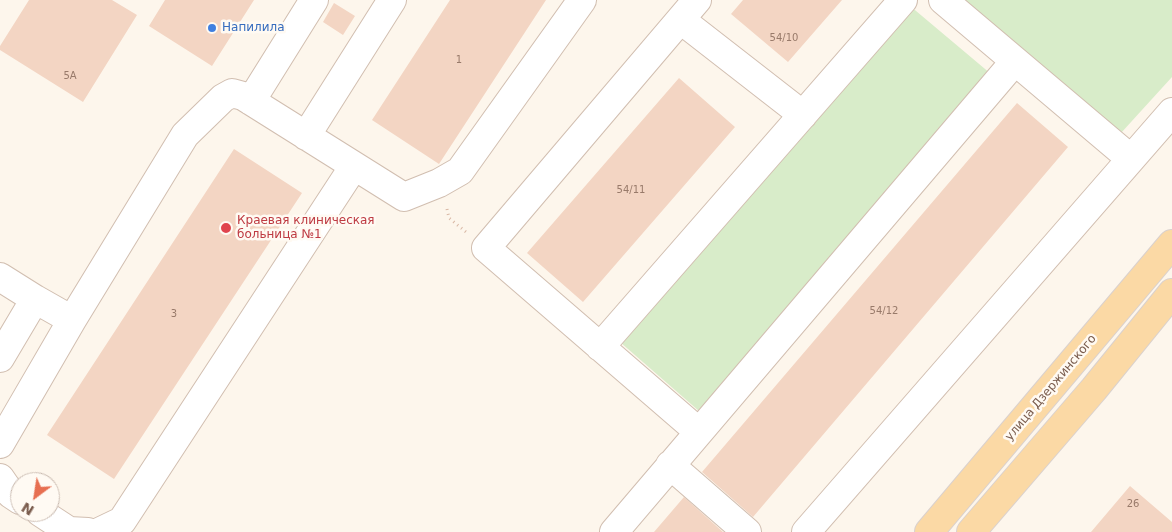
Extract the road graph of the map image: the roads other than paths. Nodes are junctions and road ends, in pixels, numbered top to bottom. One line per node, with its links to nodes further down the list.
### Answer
1 (314, 0): 8 (lane)
2 (392, 0): 11 (lane)
3 (582, 0): 13 (lane)
4 (904, 0): 10 (lane)
5 (943, 0): 7 (lane)
6 (690, 10): 10 (lane); 19 (lane)
7 (1015, 61): 12 (lane); 21 (lane)
8 (251, 101): 11 (lane); 18 (lane)
9 (1172, 112): 12 (lane)
10 (803, 115): 19 (lane)
11 (306, 136): 13 (lane)
12 (1131, 159): 31 (lane)
13 (354, 166): 28 (lane)
14 (1172, 244): 32 (main road, улица Дзержинского)
15 (0, 277): 17 (lane)
16 (1172, 293): 33 (main road)
17 (35, 299): 18 (lane); 20 (lane)
18 (72, 320): 22 (lane)
19 (600, 347): 21 (lane)
20 (0, 358)
21 (699, 432): 23 (lane)
22 (0, 444)
23 (670, 465): 29 (lane); 30 (lane)
24 (0, 478): 25 (lane)
25 (10, 493)
26 (55, 522): 27 (lane)
27 (88, 532)
28 (99, 532)
29 (614, 532)
30 (746, 532)
31 (806, 532)
32 (929, 532)
33 (971, 532)

